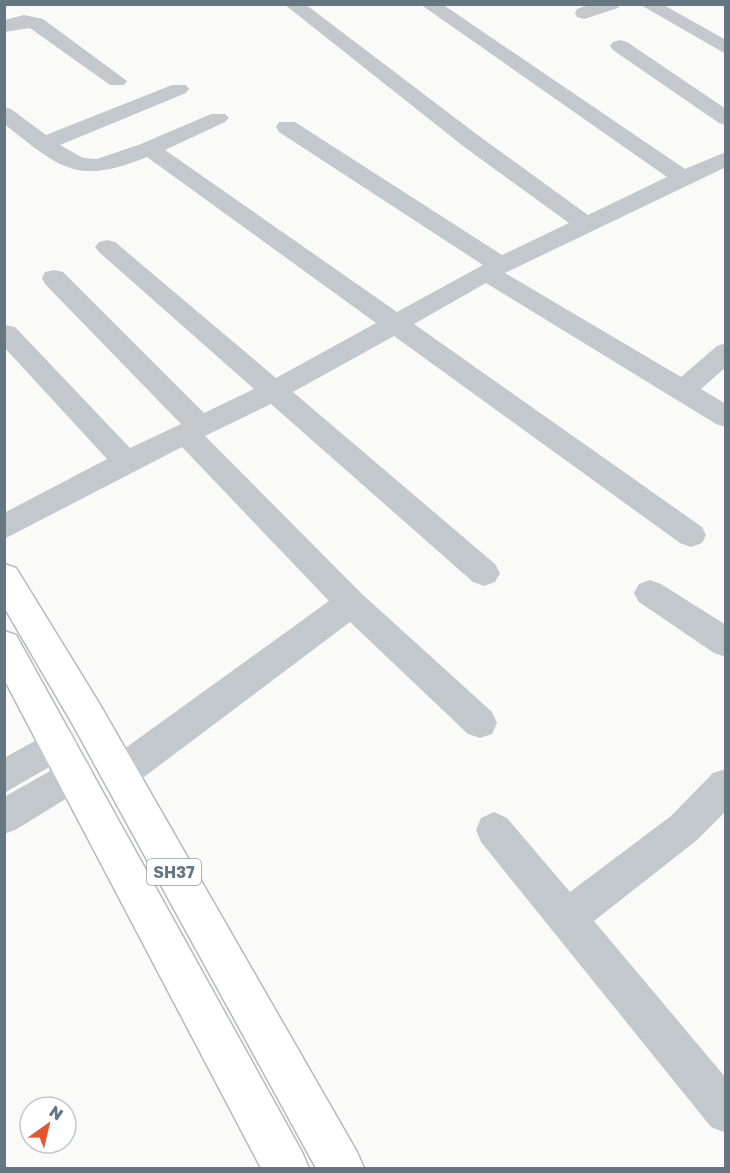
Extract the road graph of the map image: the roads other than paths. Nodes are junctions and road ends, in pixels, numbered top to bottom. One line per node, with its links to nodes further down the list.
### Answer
1 (293, 4): 20 (street)
2 (429, 4): 19 (street)
3 (611, 4): 5 (street)
4 (648, 4): 8 (street)
5 (585, 13)
6 (4, 26): 9 (street)
7 (620, 46): 13 (street)
8 (726, 48)
9 (117, 81)
10 (179, 89): 14 (street)
11 (4, 113): 16 (street)
12 (218, 118): 14 (street)
13 (726, 119)
14 (158, 121): 16 (street); 17 (street)
15 (287, 127): 22 (street)
16 (46, 143): 17 (street)
17 (148, 148): 24 (street)
18 (726, 158): 19 (street)
19 (682, 178): 20 (street)
20 (585, 224): 22 (street)
21 (107, 248): 27 (street)
22 (494, 269): 24 (street); 28 (street)
23 (54, 278): 30 (street)
24 (394, 322): 27 (street); 33 (street)
25 (6, 333): 31 (street)
26 (726, 352): 28 (street)
27 (274, 391): 30 (street); 34 (street)
28 (682, 391): 29 (street)
29 (726, 417)
30 (194, 431): 31 (street); 37 (street)
31 (126, 462): 32 (street)
32 (4, 527)
33 (691, 534)
34 (484, 573)
35 (4, 577): 42 (main road, SH37)
36 (650, 593): 38 (street)
37 (351, 603): 40 (street); 42 (street)
38 (726, 643)
39 (4, 645): 41 (main road, SH37)
40 (480, 723)
41 (68, 758): 43 (street); 45 (street); 49 (main road, SH37)
42 (119, 774): 50 (main road, SH37)
43 (4, 777)
44 (726, 785): 47 (street)
45 (4, 817)
46 (494, 830): 47 (street)
47 (567, 918): 48 (street)
48 (724, 1105)
49 (286, 1168)
50 (341, 1168)

